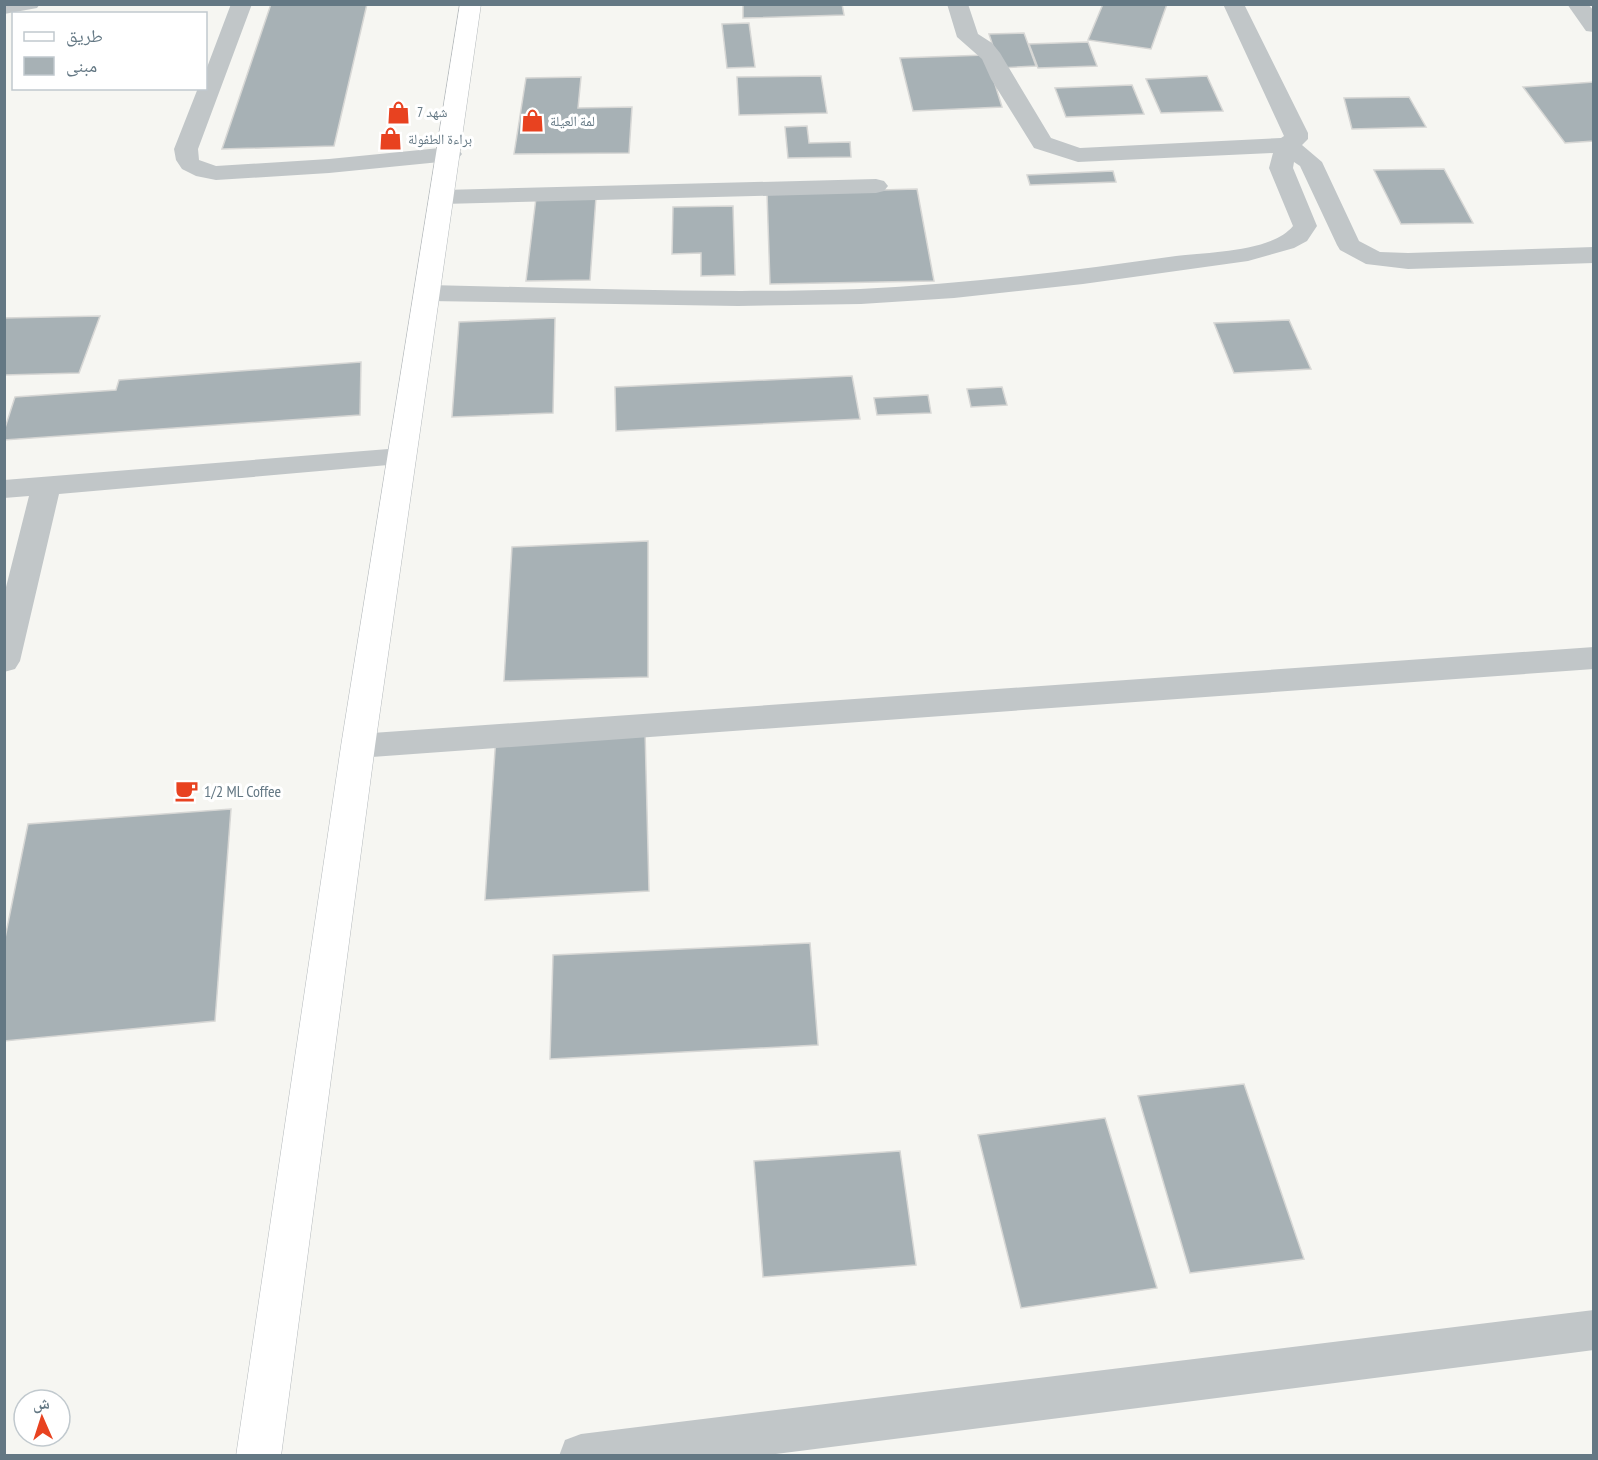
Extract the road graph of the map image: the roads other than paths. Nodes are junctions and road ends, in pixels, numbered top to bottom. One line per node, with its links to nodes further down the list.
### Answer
1 (30, 4): 7 (street)
2 (242, 4): 10 (street)
3 (471, 4): 10 (main road)
4 (957, 4): 9 (street)
5 (1233, 4): 9 (street)
6 (1577, 4): 8 (street)
7 (4, 8)
8 (1593, 26)
9 (1286, 145): 13 (street); 14 (street)
10 (450, 154): 12 (main road)
11 (876, 186): 12 (street)
12 (443, 197): 14 (main road)
13 (1593, 255)
14 (429, 293): 15 (main road)
15 (401, 457): 16 (street); 20 (main road)
16 (46, 486): 17 (street); 19 (street)
17 (4, 489)
18 (1593, 657): 20 (street)
19 (4, 661)
20 (358, 746): 22 (main road)
21 (1593, 1330): 23 (street)
22 (258, 1455)
23 (581, 1455)

